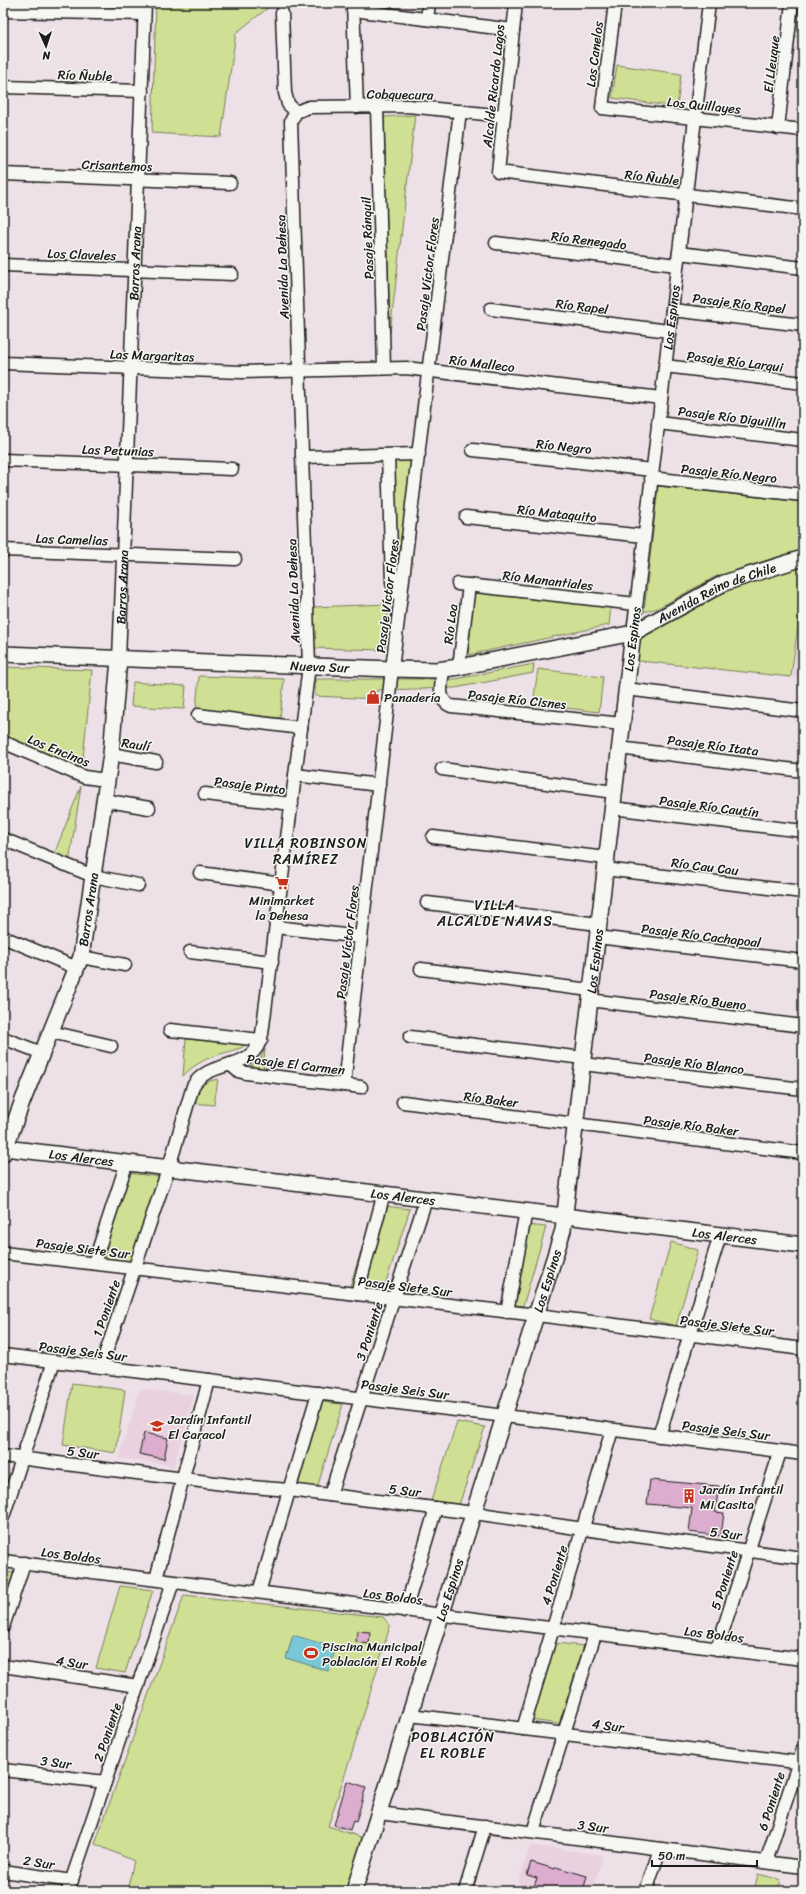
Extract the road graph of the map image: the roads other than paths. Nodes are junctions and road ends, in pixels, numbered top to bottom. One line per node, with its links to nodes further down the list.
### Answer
1 (429, 3): 10 (street)
2 (516, 3): 11 (street, Alcalde Ricardo Lagos)
3 (615, 3): 16 (street, Los Canelos)
4 (709, 3): 20 (street, Los Espinos)
5 (792, 3): 21 (street, El Lleuque)
6 (353, 7): 10 (street); 14 (street)
7 (145, 9): 8 (street); 13 (street, Barros Arana)
8 (3, 11)
9 (282, 13): 18 (street)
10 (427, 19): 11 (street)
11 (513, 30): 19 (street, Alcalde Ricardo Lagos)
12 (3, 87): 13 (street, Río Ñuble)
13 (142, 91): 25 (street, Barros Arana)
14 (357, 107): 15 (street, Cobquecura); 18 (street, Cobquecura)
15 (377, 107): 17 (street, Cobquecura); 43 (street, Pasaje Ránquil)
16 (602, 108): 20 (street, Los Quillayes)
17 (460, 111): 19 (street, Cobquecura); 45 (street, Pasaje Víctor Flores)
18 (296, 112): 44 (street, Avenida La Dehesa)
19 (504, 116): 23 (street, Alcalde Ricardo Lagos)
20 (695, 118): 21 (street, Los Quillayes); 27 (street, Los Espinos)
21 (778, 128): 22 (street, Los Quillayes)
22 (803, 130)
23 (498, 172): 27 (street, Río Ñuble)
24 (3, 174): 25 (street, Crisantemos)
25 (138, 180): 26 (street, Crisantemos); 34 (street, Barros Arana)
26 (230, 183)
27 (686, 196): 28 (street, Río Ñuble); 30 (street, Los Espinos)
28 (803, 210)
29 (496, 243): 31 (street, Río Renegado)
30 (679, 253): 31 (street, Los Espinos); 33 (street)
31 (677, 265): 37 (street, Los Espinos)
32 (3, 266): 34 (street, Los Claveles)
33 (803, 268)
34 (134, 270): 35 (street, Los Claveles); 42 (street, Barros Arana)
35 (232, 274)
36 (491, 309): 39 (street, Río Rapel)
37 (672, 310): 38 (street, Pasaje Río Rapel); 39 (street, Los Espinos)
38 (803, 325)
39 (669, 331): 41 (street, Los Espinos)
40 (3, 363): 42 (street, Las Margaritas)
41 (665, 366): 46 (street, Pasaje Río Larqui); 47 (street, Los Espinos)
42 (130, 368): 44 (street, Las Margaritas); 55 (street, Barros Arana)
43 (384, 368): 44 (street, Río Malleco); 45 (street, Río Malleco)
44 (300, 371): 53 (street, Avenida La Dehesa)
45 (429, 371): 47 (street, Río Malleco); 51 (street, Pasaje Víctor Flores)
46 (803, 383)
47 (661, 398): 48 (street, Los Espinos)
48 (658, 423): 49 (street, Pasaje Río Diguillín); 57 (street, Los Espinos)
49 (803, 440)
50 (473, 450): 57 (street, Río Negro)
51 (419, 454): 52 (street); 66 (street, Pasaje Víctor Flores)
52 (388, 455): 53 (street); 66 (street)
53 (303, 457): 71 (street, Avenida La Dehesa)
54 (3, 460): 55 (street, Las Petunias)
55 (126, 465): 56 (street, Las Petunias); 62 (street, Barros Arana)
56 (232, 469)
57 (652, 474): 58 (street, Pasaje Río Negro); 60 (street, Los Espinos)
58 (803, 495)
59 (466, 517): 60 (street, Río Mataquito)
60 (644, 536): 67 (street, Los Espinos)
61 (3, 550): 62 (street, Las Camelias)
62 (123, 555): 64 (street, Las Camelias); 70 (street, Barros Arana)
63 (803, 558): 68 (street, Avenida Reino de Chile)
64 (235, 559)
65 (463, 584): 67 (street, Río Manantiales); 72 (street, Río Loa)
66 (401, 596): 73 (street, Pasaje Víctor Flores)
67 (636, 604): 68 (street, Los Espinos)
68 (633, 632): 72 (street, Nueva Sur); 75 (street, Los Espinos)
69 (3, 654): 70 (street, Nueva Sur)
70 (119, 658): 71 (street, Nueva Sur); 82 (street, Barros Arana)
71 (309, 666): 73 (street, Nueva Sur); 79 (street, Avenida La Dehesa)
72 (459, 667): 74 (street, Nueva Sur)
73 (392, 669): 74 (street, Nueva Sur); 88 (street, Pasaje Víctor Flores)
74 (443, 670): 78 (street, Pasaje Río Cisnes)
75 (626, 689): 76 (street); 78 (street, Los Espinos)
76 (803, 710)
77 (198, 715): 79 (street)
78 (622, 724): 81 (street, Los Espinos)
79 (301, 728): 86 (street, Avenida La Dehesa)
80 (3, 742): 87 (street, Los Encinos)
81 (619, 748): 85 (street, Pasaje Río Itata); 89 (street, Los Espinos)
82 (111, 754): 83 (street, Raulí); 87 (street, Barros Arana)
83 (156, 762)
84 (442, 769): 89 (street)
85 (803, 771)
86 (295, 775): 88 (street); 92 (street, Avenida La Dehesa)
87 (106, 780): 91 (street, Barros Arana)
88 (379, 785): 108 (street, Pasaje Víctor Flores)
89 (614, 792): 94 (street, Los Espinos)
90 (205, 794): 92 (street, Pasaje Pinto)
91 (103, 800): 93 (street); 100 (street, Barros Arana)
92 (292, 804): 101 (street, Avenida La Dehesa)
93 (149, 808)
94 (612, 808): 95 (street, Pasaje Río Cautín); 98 (street, Los Espinos)
95 (803, 831)
96 (433, 837): 98 (street, Río Cau Cau)
97 (3, 839): 100 (street)
98 (605, 863): 103 (street, Río Cau Cau); 106 (street, Los Espinos)
99 (200, 873): 101 (street)
100 (93, 876): 102 (street); 111 (street, Barros Arana)
101 (282, 884): 105 (street, Avenida La Dehesa)
102 (138, 885)
103 (803, 892)
104 (427, 903): 106 (street, Pasaje Río Cachapoal)
105 (276, 927): 108 (street); 112 (street, Avenida La Dehesa)
106 (597, 930): 110 (street, Pasaje Río Cachapoal); 115 (street, Los Espinos)
107 (3, 937): 111 (street)
108 (361, 937): 126 (street, Pasaje Víctor Flores)
109 (190, 952): 112 (street)
110 (803, 961)
111 (79, 962): 113 (street); 118 (street, Barros Arana)
112 (272, 962): 121 (street, Avenida La Dehesa)
113 (125, 965)
114 (421, 970): 115 (street, Pasaje Río Bueno)
115 (590, 995): 116 (street, Pasaje Río Bueno); 124 (street, Los Espinos)
116 (803, 1026)
117 (170, 1030): 121 (street)
118 (51, 1032): 122 (street); 123 (street, Barros Arana)
119 (410, 1036): 124 (street, Pasaje Río Blanco)
120 (3, 1038): 123 (street)
121 (261, 1040): 125 (street, Avenida La Dehesa)
122 (111, 1046)
123 (42, 1054): 131 (street, Barros Arana)
124 (582, 1061): 128 (street, Pasaje Río Blanco); 130 (street, Los Espinos)
125 (230, 1064): 126 (street, Pasaje El Carmen); 134 (street, Avenida La Dehesa)
126 (344, 1085): 127 (street, Pasaje El Carmen)
127 (361, 1087)
128 (803, 1089)
129 (403, 1102): 130 (street, Río Baker)
130 (575, 1124): 132 (street, Pasaje Río Baker); 138 (street, Los Espinos)
131 (4, 1150): 133 (street, Los Alerces)
132 (803, 1153)
133 (127, 1162): 134 (street, Los Alerces); 142 (street)
134 (169, 1167): 135 (street, Los Alerces); 143 (street, 1 Poniente)
135 (384, 1193): 136 (street, Los Alerces); 144 (street, 3 Poniente)
136 (426, 1199): 137 (street, Los Alerces); 145 (street, 3 Poniente)
137 (526, 1211): 138 (street, Los Alerces); 146 (street)
138 (565, 1216): 139 (street, Los Alerces); 147 (street, Los Espinos)
139 (720, 1235): 140 (street, Los Alerces); 148 (street)
140 (803, 1245)
141 (3, 1253): 142 (street, Pasaje Siete Sur)
142 (94, 1263): 143 (street, Pasaje Siete Sur)
143 (134, 1268): 144 (street, Pasaje Siete Sur); 152 (street, 1 Poniente)
144 (357, 1294): 145 (street, Pasaje Siete Sur)
145 (394, 1299): 146 (street, Pasaje Siete Sur); 155 (street, 3 Poniente)
146 (507, 1312): 147 (street, Pasaje Siete Sur)
147 (537, 1315): 148 (street, Pasaje Siete Sur); 156 (street, Los Espinos)
148 (689, 1334): 149 (street, Pasaje Siete Sur); 158 (street)
149 (803, 1349)
150 (3, 1355): 151 (street, Pasaje Seis Sur)
151 (54, 1361): 152 (street, Pasaje Seis Sur); 162 (street)
152 (101, 1367): 153 (street, Pasaje Seis Sur)
153 (209, 1380): 154 (street, Pasaje Seis Sur); 163 (street)
154 (318, 1393): 155 (street, Pasaje Seis Sur); 164 (street)
155 (362, 1398): 156 (street, Pasaje Seis Sur); 165 (street, 3 Poniente)
156 (505, 1416): 157 (street, Pasaje Seis Sur); 167 (street, Los Espinos)
157 (612, 1430): 158 (street, Pasaje Seis Sur); 169 (street, 4 Poniente)
158 (659, 1436): 159 (street, Pasaje Seis Sur)
159 (780, 1452): 160 (street, Pasaje Seis Sur); 170 (street, 5 Poniente)
160 (803, 1454)
161 (3, 1456): 162 (street, 5 Sur)
162 (22, 1459): 163 (street, 5 Sur); 168 (street)
163 (182, 1479): 164 (street, 5 Sur); 174 (street)
164 (289, 1490): 165 (street, 5 Sur); 176 (street)
165 (330, 1495): 166 (street, 5 Sur)
166 (436, 1508): 167 (street, 5 Sur); 177 (street)
167 (474, 1513): 169 (street, 5 Sur); 178 (street, Los Espinos)
168 (3, 1517)
169 (583, 1529): 170 (street, 5 Sur); 180 (street, 4 Poniente)
170 (748, 1550): 171 (street, 5 Sur); 182 (street, 5 Poniente)
171 (803, 1558)
172 (3, 1561): 173 (street, Los Boldos)
173 (24, 1563): 174 (street, Los Boldos); 179 (street)
174 (156, 1580): 175 (street, Los Boldos)
175 (173, 1582): 176 (street, Los Boldos); 185 (street, 2 Poniente)
176 (259, 1592): 177 (street, Los Boldos)
177 (405, 1611): 178 (street, Los Boldos)
178 (442, 1616): 180 (street, Los Boldos); 186 (street, Los Espinos)
179 (3, 1628)
180 (553, 1629): 181 (street, Los Boldos); 187 (street, 4 Poniente)
181 (595, 1634): 182 (street, Los Boldos); 188 (street)
182 (717, 1649): 183 (street, Los Boldos)
183 (803, 1659)
184 (3, 1666): 185 (street, 4 Sur)
185 (138, 1686): 192 (street, 2 Poniente)
186 (410, 1715): 187 (street, 4 Sur); 193 (street, Los Espinos)
187 (522, 1729): 188 (street, 4 Sur)
188 (564, 1734): 190 (street, 4 Sur); 195 (street)
189 (803, 1749): 190 (street, 6 Poniente)
190 (801, 1762): 197 (street, 6 Poniente)
191 (3, 1770): 192 (street, 3 Sur)
192 (105, 1782): 200 (street, 2 Poniente)
193 (379, 1813): 194 (street, 3 Sur); 201 (street, Los Espinos)
194 (486, 1826): 195 (street, 3 Sur); 202 (street)
195 (533, 1832): 196 (street, 3 Sur)
196 (660, 1848): 197 (street, 3 Sur); 203 (street)
197 (766, 1862): 198 (street, 3 Sur)
198 (803, 1867)
199 (3, 1871): 200 (street, 2 Sur)
200 (70, 1886)
201 (354, 1891)
202 (466, 1891)
203 (646, 1891)

